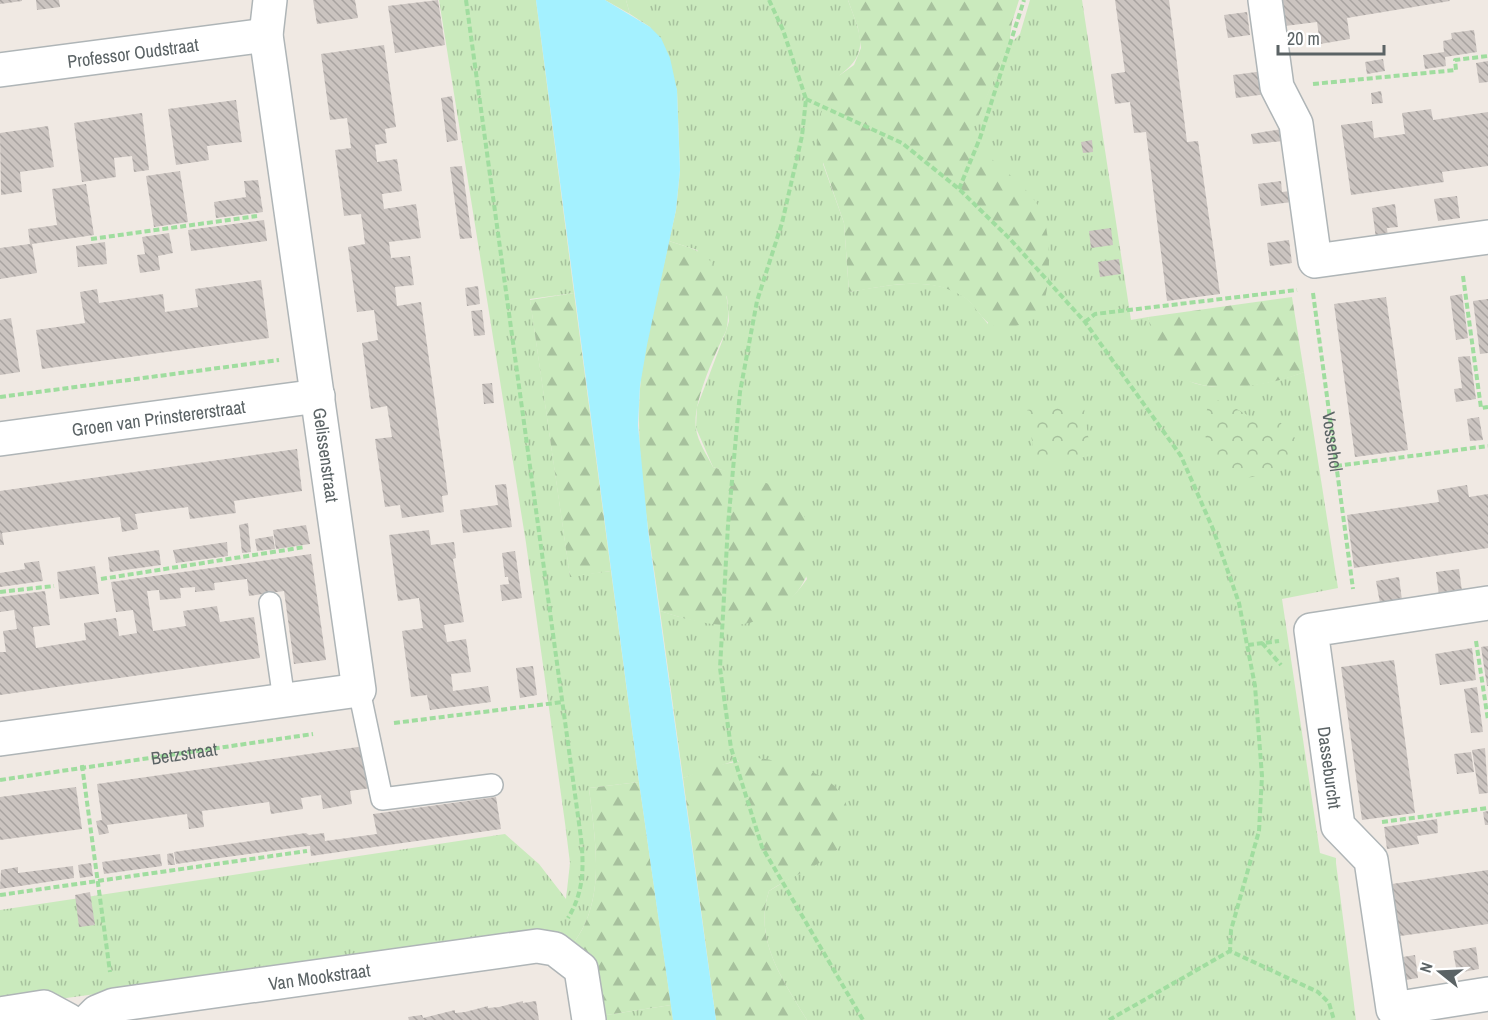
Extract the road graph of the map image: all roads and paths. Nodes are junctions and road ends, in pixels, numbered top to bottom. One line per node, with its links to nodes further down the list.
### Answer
1 (270, 0): 6 (street, Gelissenstraat)
2 (466, 0): 33 (path)
3 (769, 0): 10 (path)
4 (1024, 0): 11 (path)
5 (1265, 0): 9 (street)
6 (266, 35): 8 (street, Professor Oudstraat); 12 (street, Gelissenstraat)
7 (1488, 56): 9 (path)
8 (0, 70)
9 (1277, 87): 15 (street)
10 (806, 99): 11 (path); 53 (path)
11 (959, 189): 16 (path)
12 (292, 211): 13 (path); 17 (street, Gelissenstraat)
13 (91, 239)
14 (1473, 239): 15 (street); 20 (path)
15 (1314, 275): 16 (path); 23 (path, Vossehol)
16 (1085, 322): 47 (path)
17 (312, 355): 18 (street, Gelissenstraat); 19 (path)
18 (318, 396): 21 (street, Groen van Prinstererstraat); 24 (street, Gelissenstraat)
19 (0, 397)
20 (1488, 407)
21 (0, 438)
22 (1488, 446): 23 (path)
23 (1336, 466): 30 (path, Vossehol)
24 (339, 542): 25 (path); 31 (street, Gelissenstraat)
25 (101, 579)
26 (54, 586): 27 (path)
27 (0, 592)
28 (270, 603): 32 (lane)
29 (1480, 604): 30 (street, Dasseburcht); 34 (path)
30 (1358, 623): 42 (street, Dasseburcht)
31 (359, 690): 32 (street); 35 (lane, Gelissenstraat)
32 (285, 700): 36 (street)
33 (563, 702): 35 (path, Betzstraat); 46 (path)
34 (1488, 720)
35 (367, 727): 38 (path, Betzstraat); 40 (lane, Gelissenstraat)
36 (77, 728): 37 (street); 38 (path)
37 (0, 739)
38 (82, 767): 39 (path, Betzstraat); 44 (path)
39 (0, 780)
40 (492, 784)
41 (1488, 808): 42 (path)
42 (1353, 842): 48 (street, Dasseburcht)
43 (307, 851): 44 (path)
44 (98, 881): 45 (path); 49 (path)
45 (0, 895)
46 (555, 949): 49 (street, Van Mookstraat); 52 (street)
47 (1230, 951): 54 (path); 55 (path)
48 (1488, 994)
49 (101, 1013)
50 (0, 1014): 51 (street)
51 (68, 1020)
52 (588, 1020)
53 (863, 1020)
54 (1109, 1020)
55 (1334, 1020)

